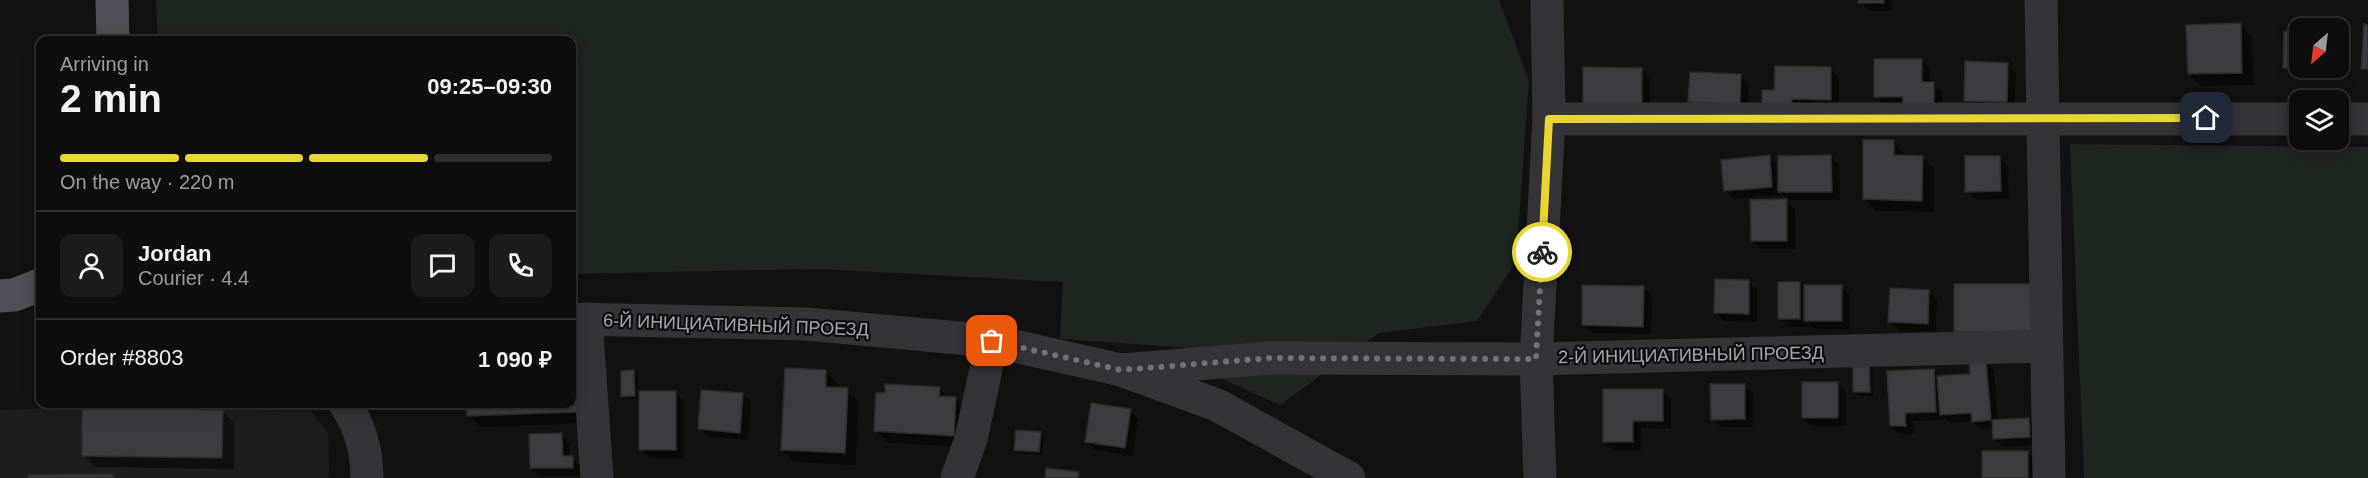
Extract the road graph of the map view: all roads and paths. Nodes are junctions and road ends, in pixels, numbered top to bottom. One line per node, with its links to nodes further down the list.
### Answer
1 (112, 0): 4 (main road)
2 (1546, 0): 6 (street)
3 (2041, 0): 5 (street)
4 (113, 36)
5 (2043, 118): 6 (street); 7 (street); 12 (street)
6 (1549, 119): 13 (street)
7 (2289, 119)
8 (2349, 119): 9 (street)
9 (2368, 119)
10 (579, 319): 11 (street, 6-Й ИНИЦИАТИВНЫЙ ПРОЕЗД); 17 (street)
11 (992, 341): 14 (street, 6-Й ИНИЦИАТИВНЫЙ ПРОЕЗД); 18 (street)
12 (2046, 346): 13 (street, 2-Й ИНИЦИАТИВНЫЙ ПРОЕЗД); 21 (street)
13 (1536, 359): 14 (street, 2-Й ИНИЦИАТИВНЫЙ ПРОЕЗД); 20 (street)
14 (1121, 370): 19 (street, 6-Й ИНИЦИАТИВНЫЙ ПРОЕЗД)
15 (348, 408): 16 (street)
16 (367, 478)
17 (597, 478)
18 (957, 478)
19 (1348, 478)
20 (1540, 478)
21 (2049, 478)

